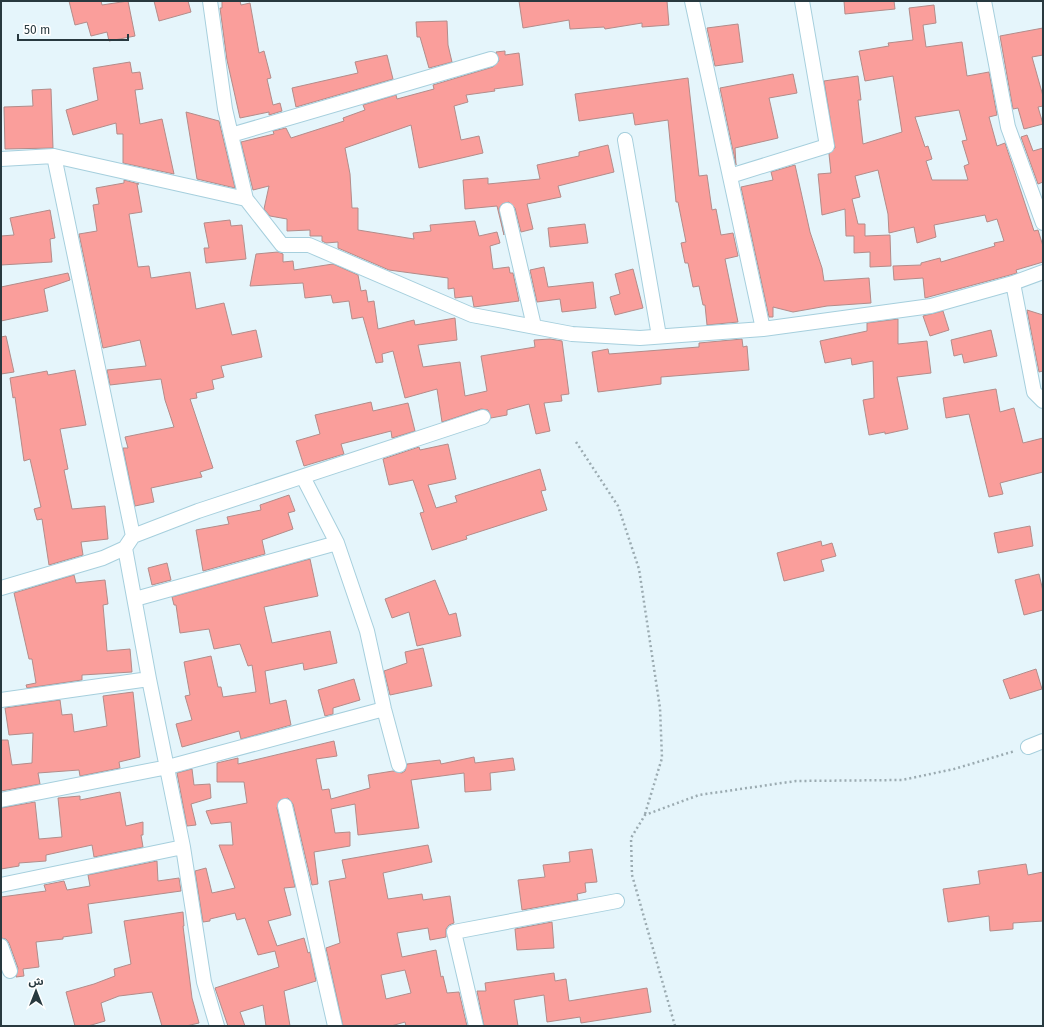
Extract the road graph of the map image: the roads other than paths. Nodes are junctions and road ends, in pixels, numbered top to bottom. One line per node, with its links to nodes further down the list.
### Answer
1 (210, 1): 6 (street)
2 (692, 1): 10 (street)
3 (802, 1): 10 (street)
4 (984, 1): 13 (street)
5 (491, 60): 6 (street)
6 (231, 135): 11 (street)
7 (625, 140): 18 (street)
8 (54, 156): 9 (street); 11 (street); 22 (street)
9 (1, 159)
10 (730, 176): 17 (street)
11 (246, 199): 16 (street)
12 (507, 210): 16 (street)
13 (1043, 223)
14 (1043, 272): 15 (street)
15 (1013, 283): 17 (street); 19 (street)
16 (534, 326): 18 (street)
17 (763, 328): 18 (street)
18 (659, 336)
19 (1043, 401)
20 (484, 417): 21 (street)
21 (303, 477): 22 (street); 23 (street)
22 (134, 536): 24 (street)
23 (337, 543): 26 (street); 29 (street)
24 (125, 548): 25 (street); 26 (street)
25 (1, 588)
26 (135, 599): 27 (street)
27 (149, 679): 28 (street); 33 (street)
28 (1, 700)
29 (384, 709): 32 (street); 33 (street)
30 (1043, 741): 31 (street)
31 (1028, 747)
32 (399, 766)
33 (168, 767): 34 (street); 36 (street)
34 (1, 800)
35 (285, 806): 42 (street)
36 (183, 847): 37 (street); 41 (street)
37 (1, 884)
38 (617, 901): 43 (street)
39 (1, 946): 40 (street)
40 (10, 971)
41 (217, 1026)
42 (335, 1026)
43 (476, 1026)

